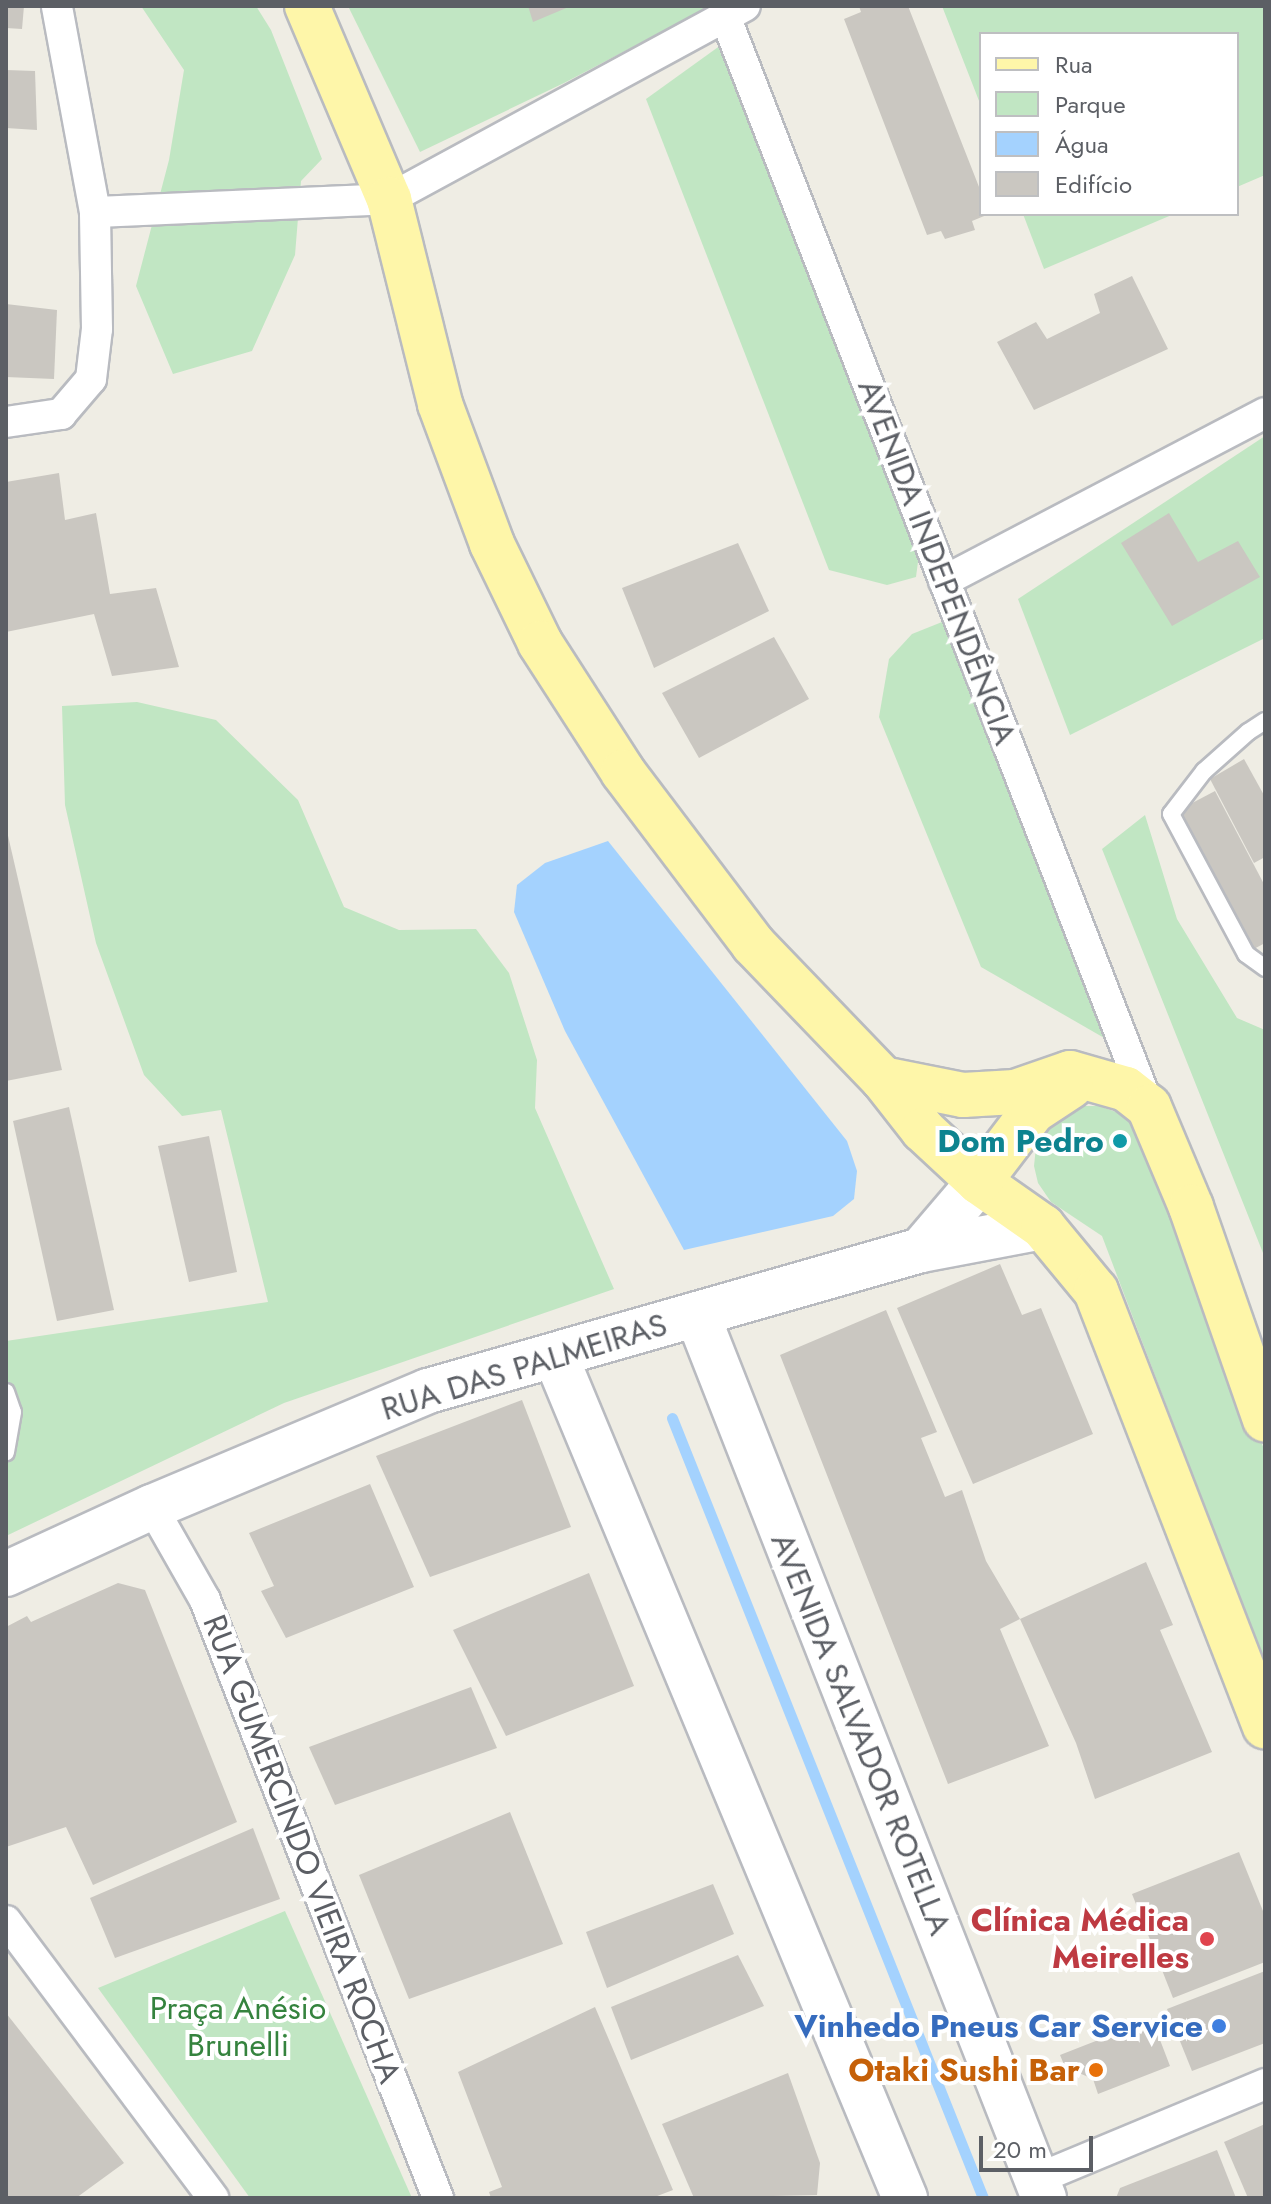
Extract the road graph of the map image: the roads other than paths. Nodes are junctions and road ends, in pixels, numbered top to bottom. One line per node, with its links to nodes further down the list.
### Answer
1 (57, 6): 5 (street)
2 (307, 6): 4 (main road)
3 (735, 11): 4 (street); 8 (street, AVENIDA INDEPENDÊNCIA)
4 (389, 199): 5 (street); 11 (main road)
5 (95, 212): 7 (street)
6 (1265, 413): 8 (street)
7 (6, 422)
8 (944, 581): 13 (street, AVENIDA INDEPENDÊNCIA)
9 (1265, 721): 10 (lane)
10 (1265, 968)
11 (883, 1079): 12 (main road); 14 (main road)
12 (1105, 1082): 13 (main road); 14 (main road)
13 (1149, 1107): 20 (main road, AVENIDA INDEPENDÊNCIA)
14 (979, 1182): 15 (main road); 16 (street)
15 (1043, 1227): 16 (street, RUA DAS PALMEIRAS); 24 (main road)
16 (921, 1250): 17 (street, RUA DAS PALMEIRAS)
17 (697, 1314): 18 (street, RUA DAS PALMEIRAS); 27 (street, AVENIDA SALVADOR ROTELLA)
18 (555, 1355): 22 (street, RUA DAS PALMEIRAS); 30 (street)
19 (6, 1392): 21 (lane)
20 (1265, 1419)
21 (6, 1452)
22 (152, 1507): 23 (street, RUA DAS PALMEIRAS); 29 (street, RUA GUMERCINDO VIEIRA ROCHA)
23 (6, 1574)
24 (1265, 1726)
25 (6, 1921): 28 (street)
26 (1265, 2084): 27 (street)
27 (1040, 2188)
28 (213, 2198)
29 (438, 2198)
30 (905, 2198)

